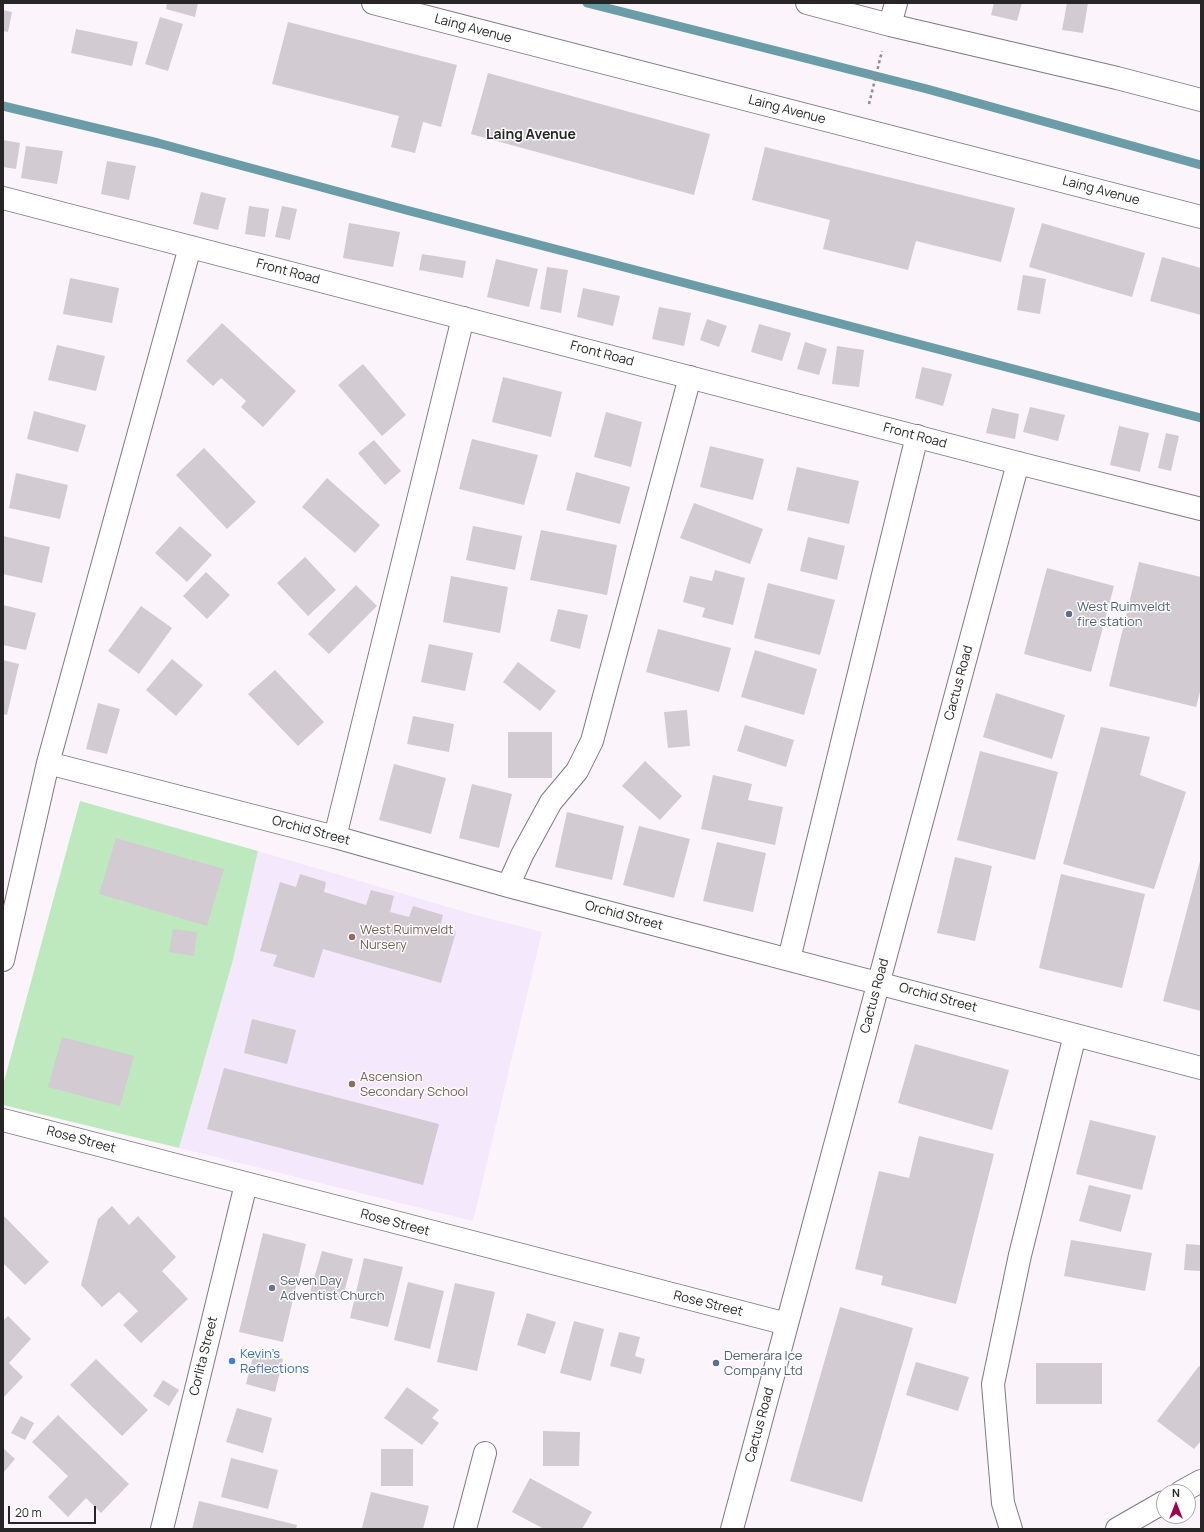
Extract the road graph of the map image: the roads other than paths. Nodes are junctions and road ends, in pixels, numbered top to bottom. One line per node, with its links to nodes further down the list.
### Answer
1 (373, 3): 7 (street, Laing Avenue)
2 (807, 3): 4 (street)
3 (896, 3): 4 (street)
4 (890, 25): 5 (street)
5 (1201, 100)
6 (3, 198): 8 (street, Front Road)
7 (1201, 217)
8 (190, 247): 9 (street, Front Road); 14 (street)
9 (463, 318): 10 (street, Front Road); 15 (street)
10 (690, 377): 11 (street, Front Road); 16 (street)
11 (918, 436): 12 (street, Front Road); 17 (street)
12 (1018, 463): 13 (street, Front Road); 19 (street, Cactus Road)
13 (1201, 509)
14 (48, 763): 15 (street, Orchid Street); 18 (street)
15 (335, 837): 16 (street, Orchid Street)
16 (508, 886): 17 (street, Orchid Street)
17 (789, 959): 19 (street, Orchid Street)
18 (3, 960)
19 (878, 983): 20 (street, Orchid Street); 24 (street, Cactus Road)
20 (1076, 1035): 21 (street, Orchid Street); 30 (street)
21 (1201, 1068)
22 (3, 1120): 23 (street, Rose Street)
23 (246, 1184): 24 (street, Rose Street); 28 (street, Corlita Street)
24 (787, 1324): 27 (street, Cactus Road)
25 (485, 1452): 29 (street)
26 (1156, 1507): 31 (street)
27 (734, 1528)
28 (162, 1529)
29 (465, 1529)
30 (1011, 1529)
31 (1117, 1529)

